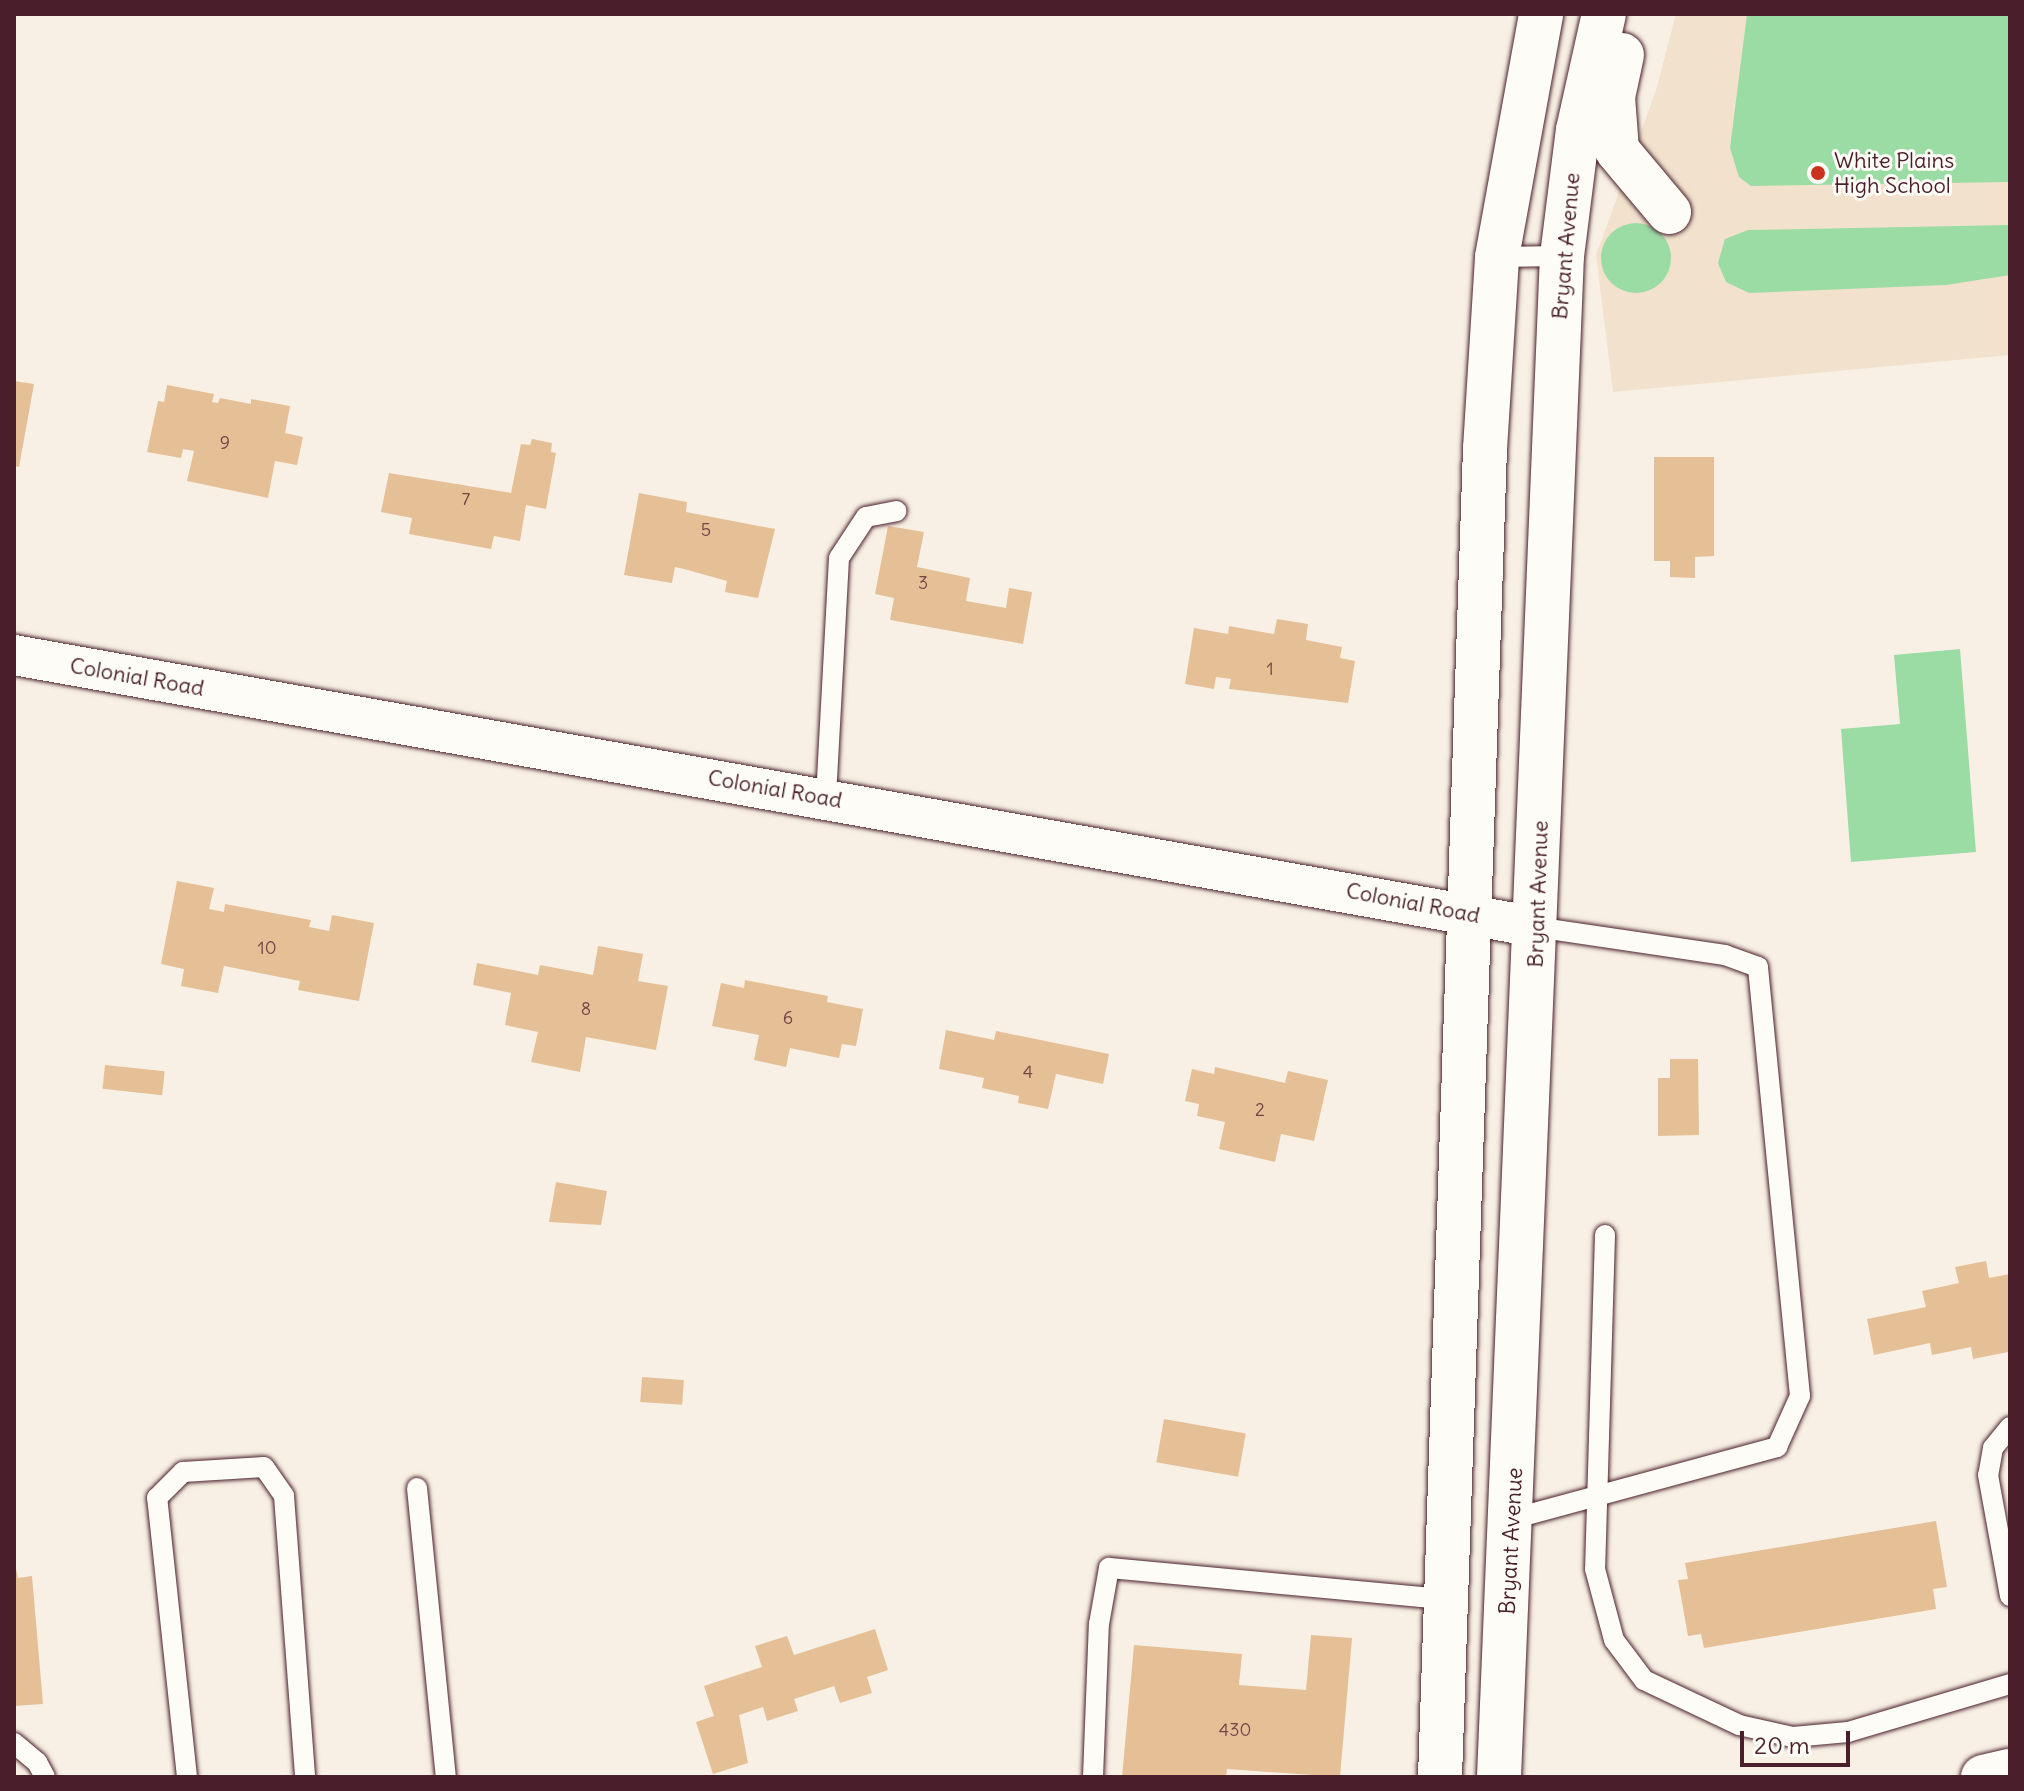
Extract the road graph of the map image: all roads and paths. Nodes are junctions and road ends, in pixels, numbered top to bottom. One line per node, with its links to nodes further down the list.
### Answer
1 (1541, 14): 6 (main road)
2 (1604, 14): 5 (main road, Bryant Avenue)
3 (1632, 14): 4 (main road)
4 (1669, 212)
5 (1562, 256): 6 (lane); 11 (main road, Bryant Avenue)
6 (1497, 257): 10 (main road)
7 (896, 511): 9 (lane)
8 (14, 655): 9 (street, Colonial Road)
9 (826, 798): 10 (street, Colonial Road)
10 (1467, 913): 11 (street, Colonial Road); 18 (main road)
11 (1536, 927): 15 (lane); 16 (main road, Bryant Avenue)
12 (1605, 1235): 15 (lane)
13 (2010, 1427): 17 (lane)
14 (417, 1488): 25 (lane)
15 (1594, 1498): 16 (lane); 19 (lane)
16 (1512, 1519): 28 (main road, Bryant Avenue)
17 (2010, 1596)
18 (1444, 1599): 26 (lane); 27 (main road)
19 (2010, 1684)
20 (14, 1743): 22 (lane)
21 (2010, 1771): 29 (main road)
22 (45, 1777)
23 (187, 1777): 24 (lane)
24 (305, 1777)
25 (446, 1777)
26 (1093, 1777)
27 (1440, 1777)
28 (1499, 1777)
29 (1983, 1777)

